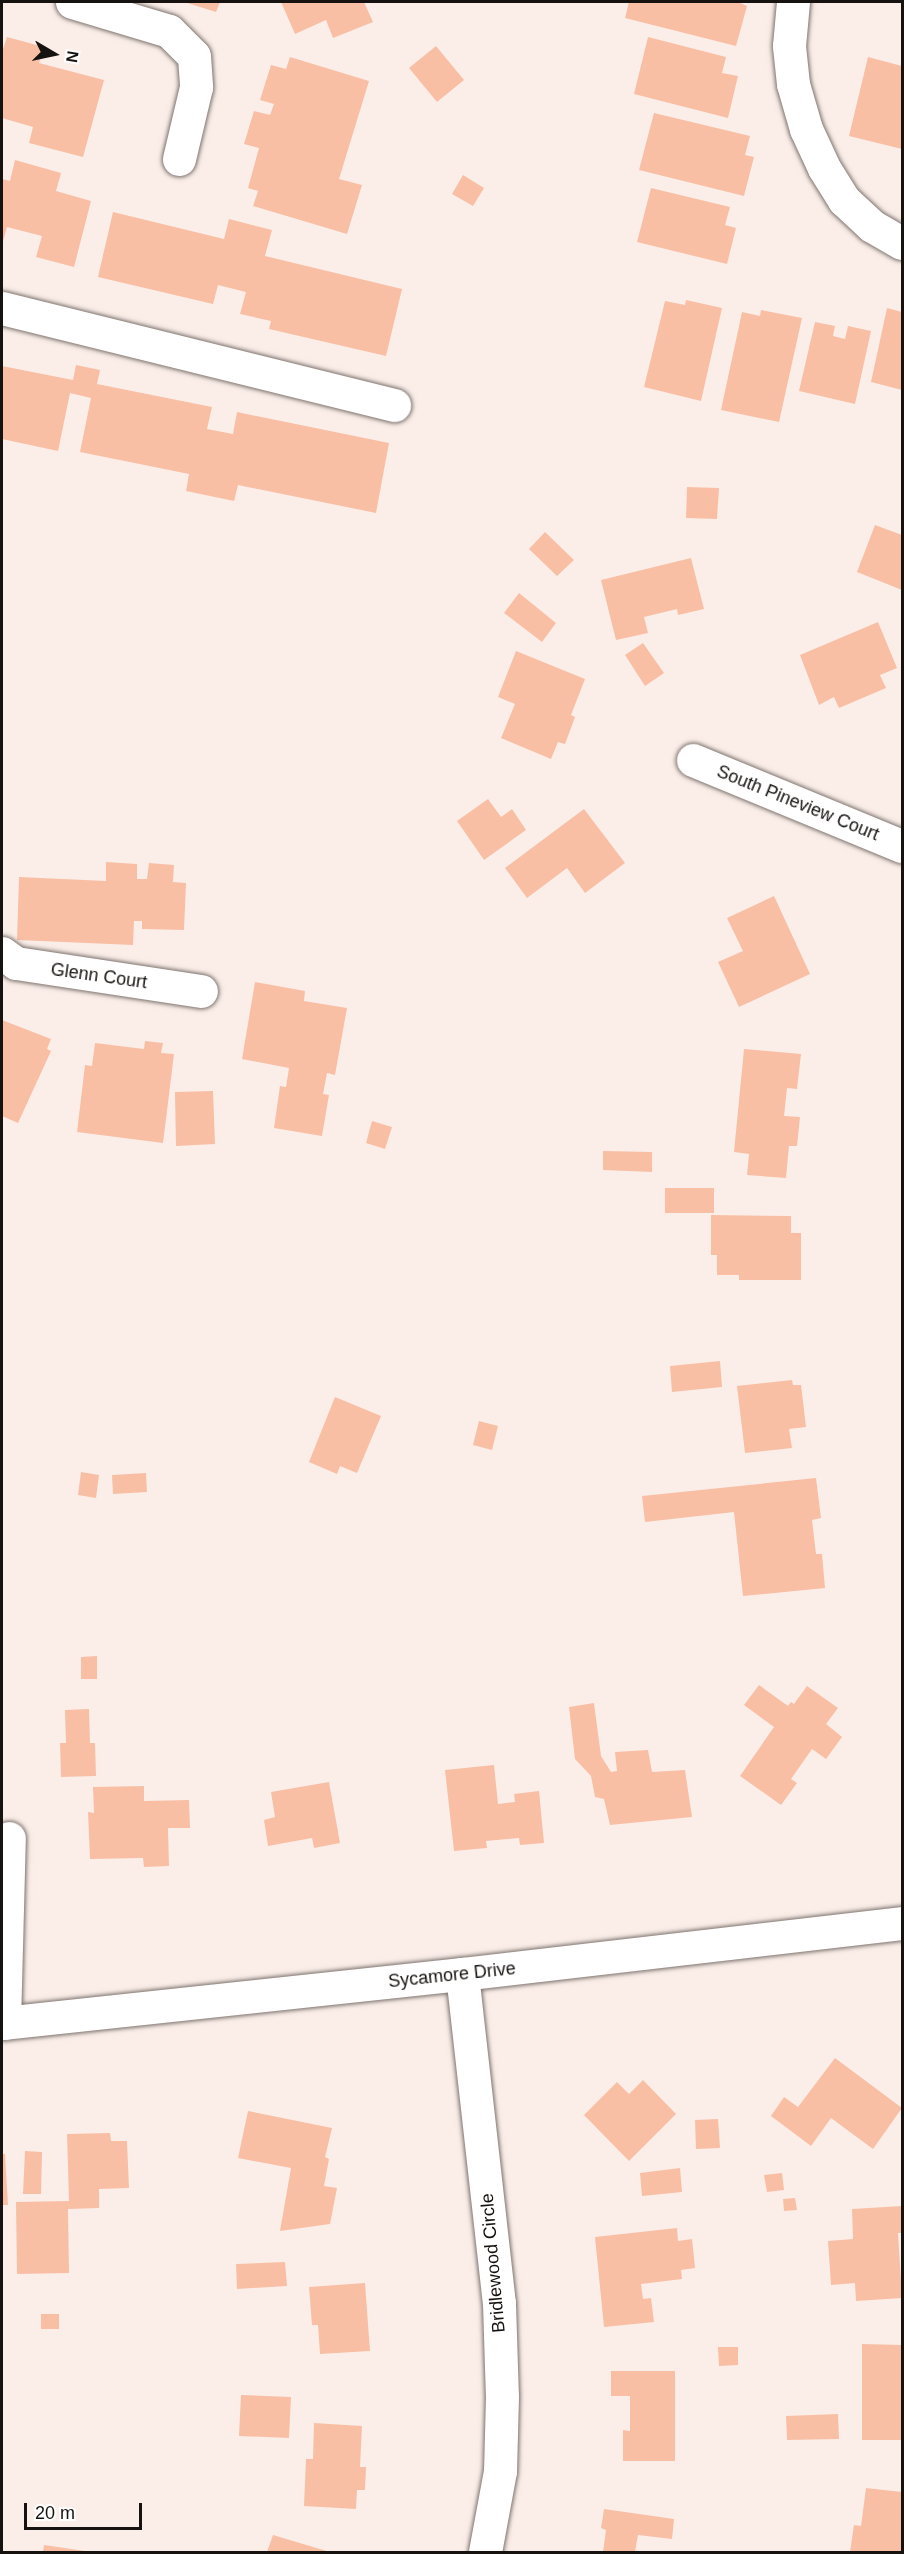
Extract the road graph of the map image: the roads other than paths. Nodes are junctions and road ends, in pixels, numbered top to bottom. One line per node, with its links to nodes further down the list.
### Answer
1 (72, 2): 3 (street)
2 (793, 2): 4 (street)
3 (178, 159)
4 (903, 243)
5 (2, 308): 6 (street)
6 (394, 405)
7 (693, 760): 8 (street, South Pineview Court)
8 (903, 846)
9 (2, 953): 10 (street, Glenn Court)
10 (201, 991)
11 (9, 1838): 14 (street)
12 (903, 1923): 13 (street, Sycamore Drive)
13 (462, 1974): 14 (street, Sycamore Drive); 15 (street, Bridlewood Circle)
14 (3, 2023)
15 (486, 2553)

